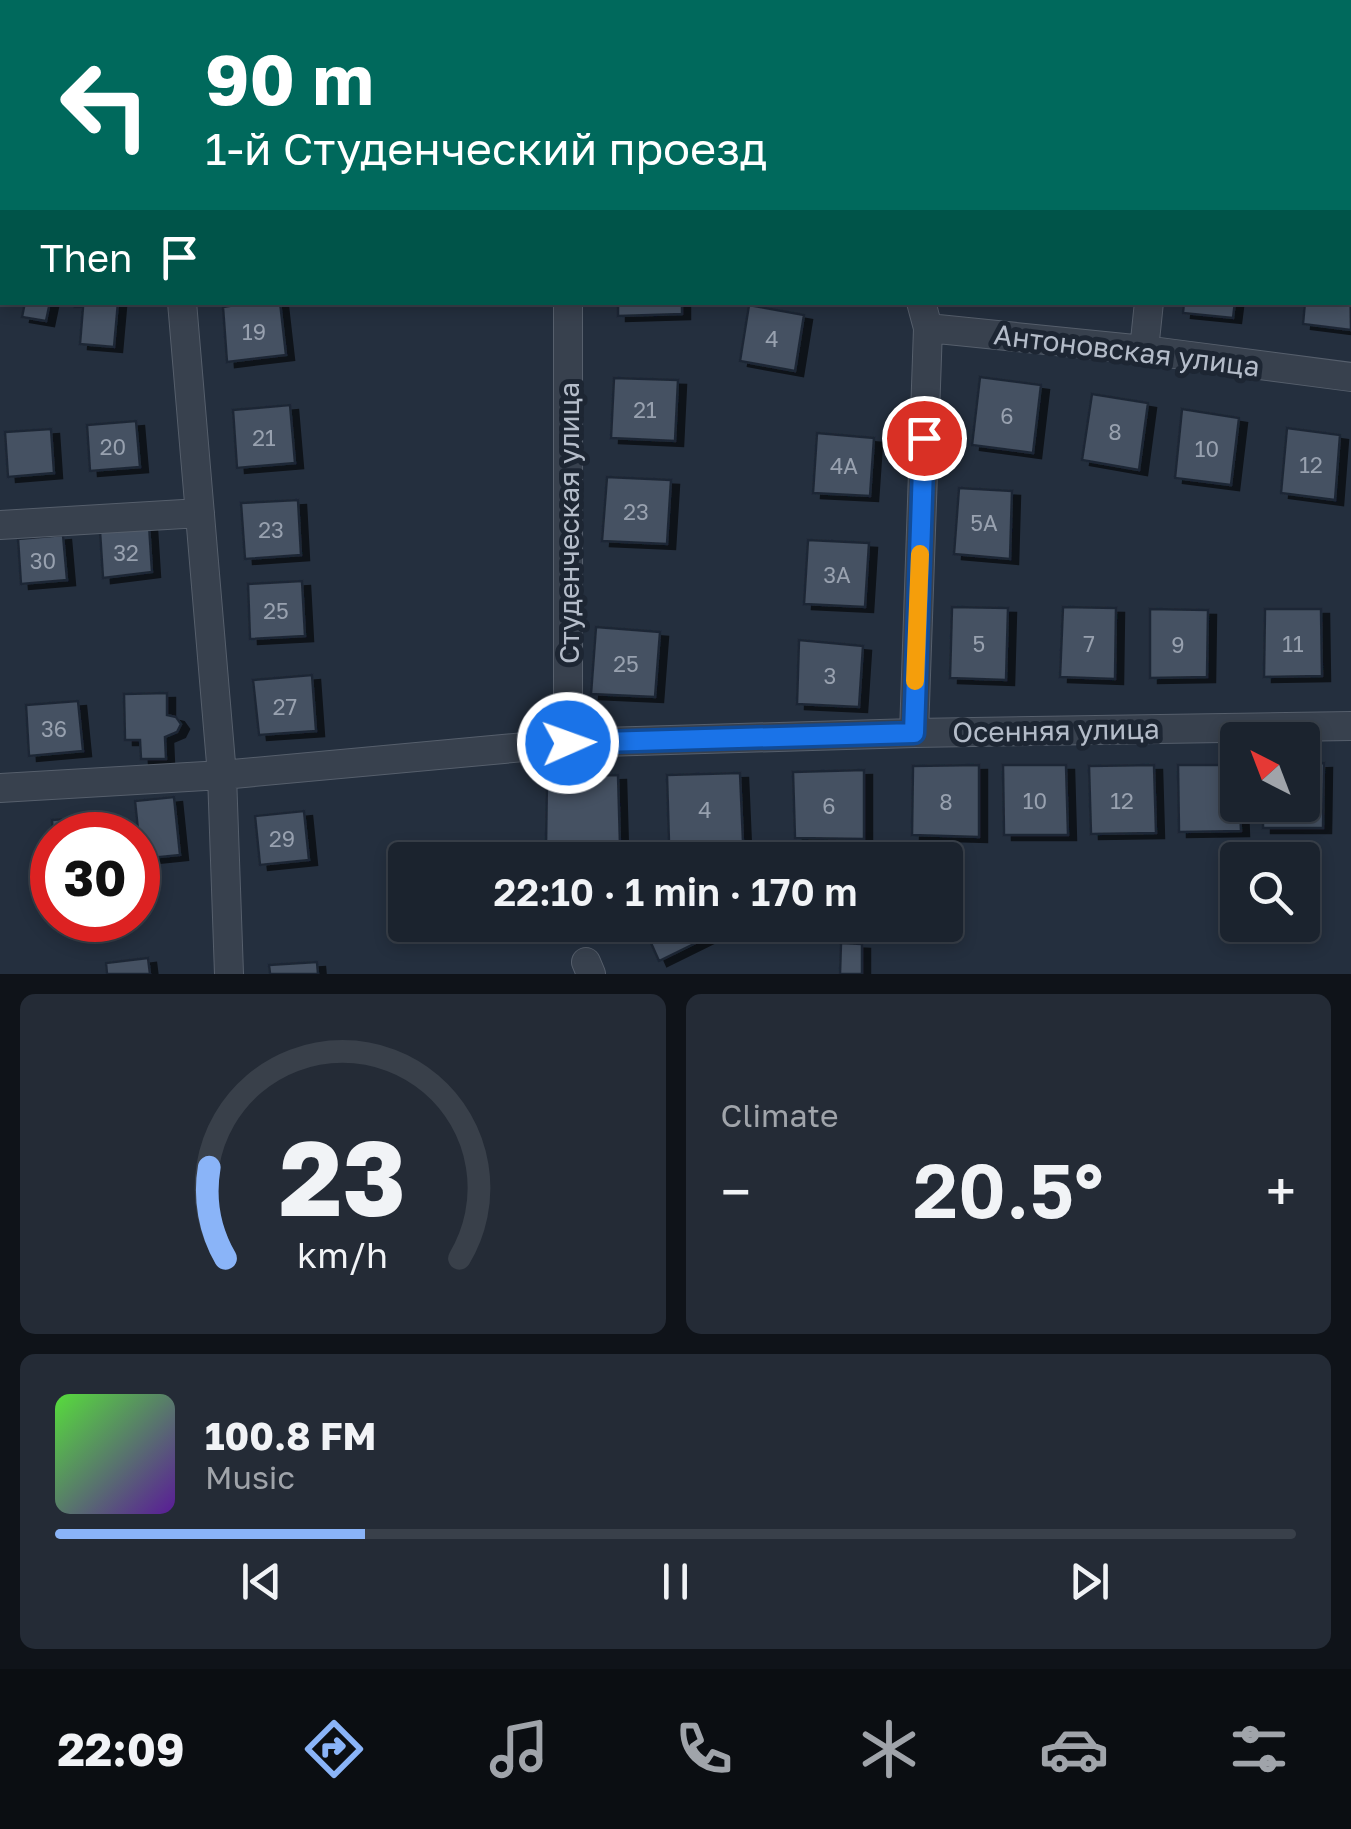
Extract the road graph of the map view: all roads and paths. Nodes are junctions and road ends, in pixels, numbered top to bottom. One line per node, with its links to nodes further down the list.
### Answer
1 (182, 305): 7 (street)
2 (568, 305): 11 (street, Студенческая улица)
3 (1149, 305): 5 (street)
4 (924, 315): 5 (street, Антоновская улица); 10 (street)
5 (1144, 350): 6 (street, Антоновская улица)
6 (1351, 377)
7 (200, 512): 8 (street); 12 (street)
8 (0, 525)
9 (1351, 726): 10 (street, Осенняя улица)
10 (914, 733): 11 (street, Осенняя улица)
11 (568, 743): 12 (street, Осенняя улица)
12 (222, 775): 13 (street, Осенняя улица); 14 (street)
13 (0, 788)
14 (229, 974)

